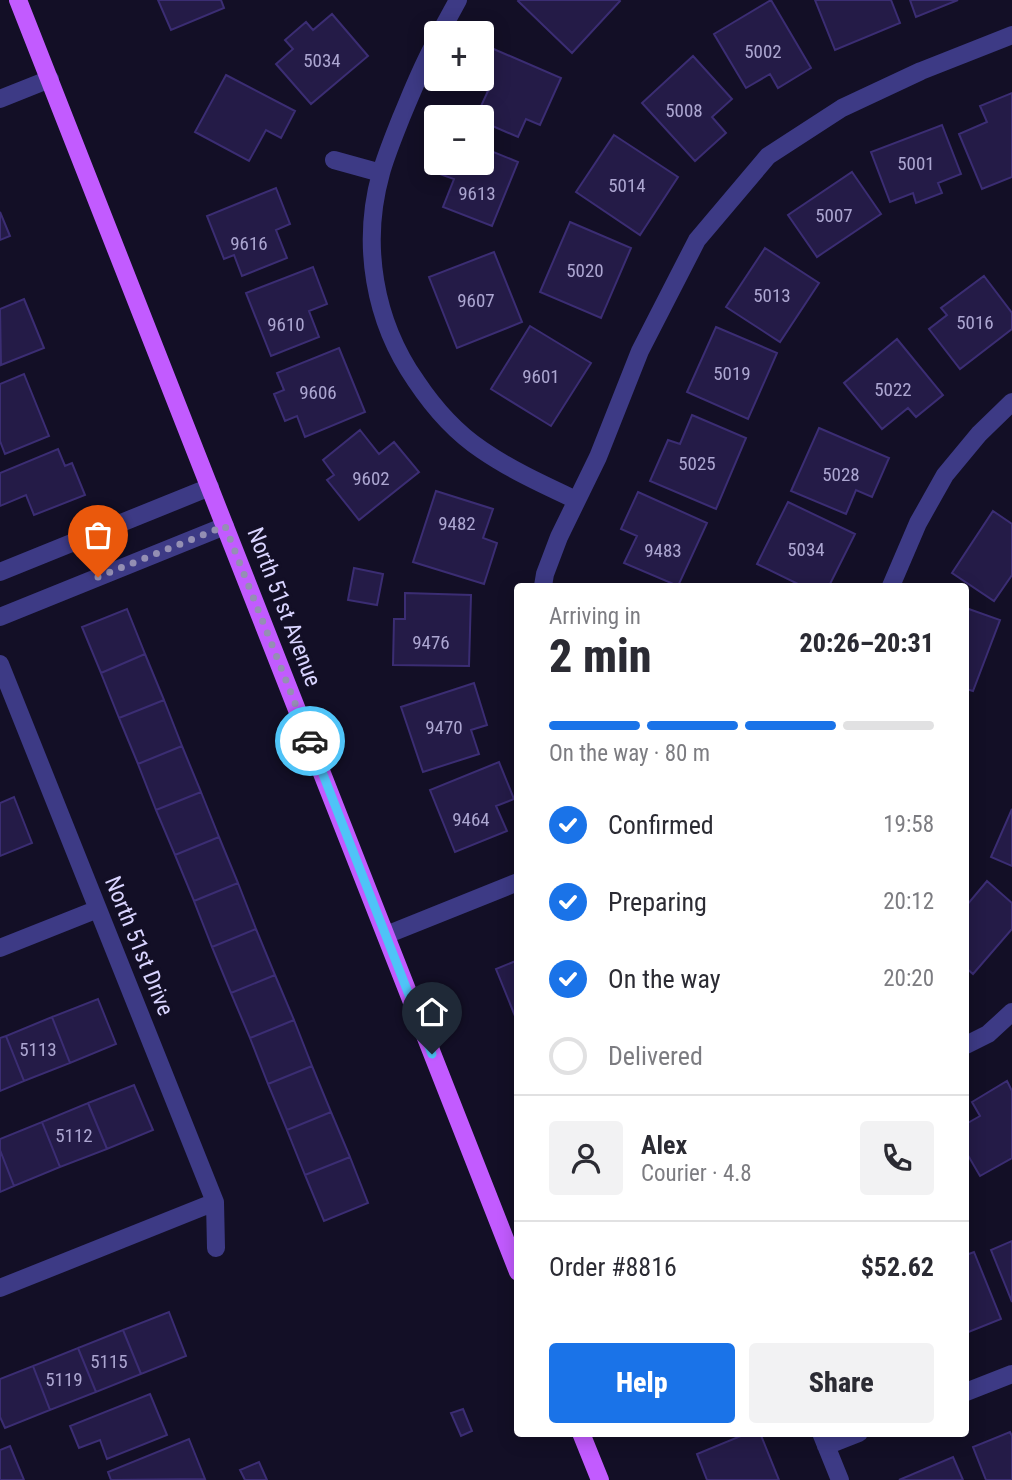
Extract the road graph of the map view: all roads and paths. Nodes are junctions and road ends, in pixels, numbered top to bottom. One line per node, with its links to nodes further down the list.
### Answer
1 (18, 0): 6 (main road, North 51st Avenue)
2 (458, 0): 3 (street)
3 (447, 21)
4 (1012, 35): 12 (street)
5 (424, 62): 9 (street)
6 (50, 79): 7 (street); 11 (main road, North 51st Avenue)
7 (0, 99)
8 (334, 160): 9 (street)
9 (381, 173): 12 (street)
10 (1012, 402): 16 (street)
11 (210, 487): 13 (main road, North 51st Avenue); 14 (street)
12 (576, 500): 15 (street)
13 (225, 526): 17 (street); 21 (main road, North 51st Avenue)
14 (0, 572)
15 (544, 583)
16 (892, 583)
17 (0, 617)
18 (0, 664): 20 (street, North 51st Drive)
19 (514, 883): 21 (street)
20 (98, 909): 22 (street); 25 (street, North 51st Drive)
21 (386, 935): 27 (main road, North 51st Avenue)
22 (0, 948)
23 (1012, 1012): 24 (street)
24 (969, 1044)
25 (215, 1202): 26 (street, North 51st Drive); 28 (street)
26 (216, 1248)
27 (514, 1262)
28 (0, 1288)
29 (1012, 1374): 30 (street)
30 (969, 1391)
31 (583, 1437): 33 (main road)
32 (823, 1440): 34 (street)
33 (600, 1480)
34 (840, 1480)

